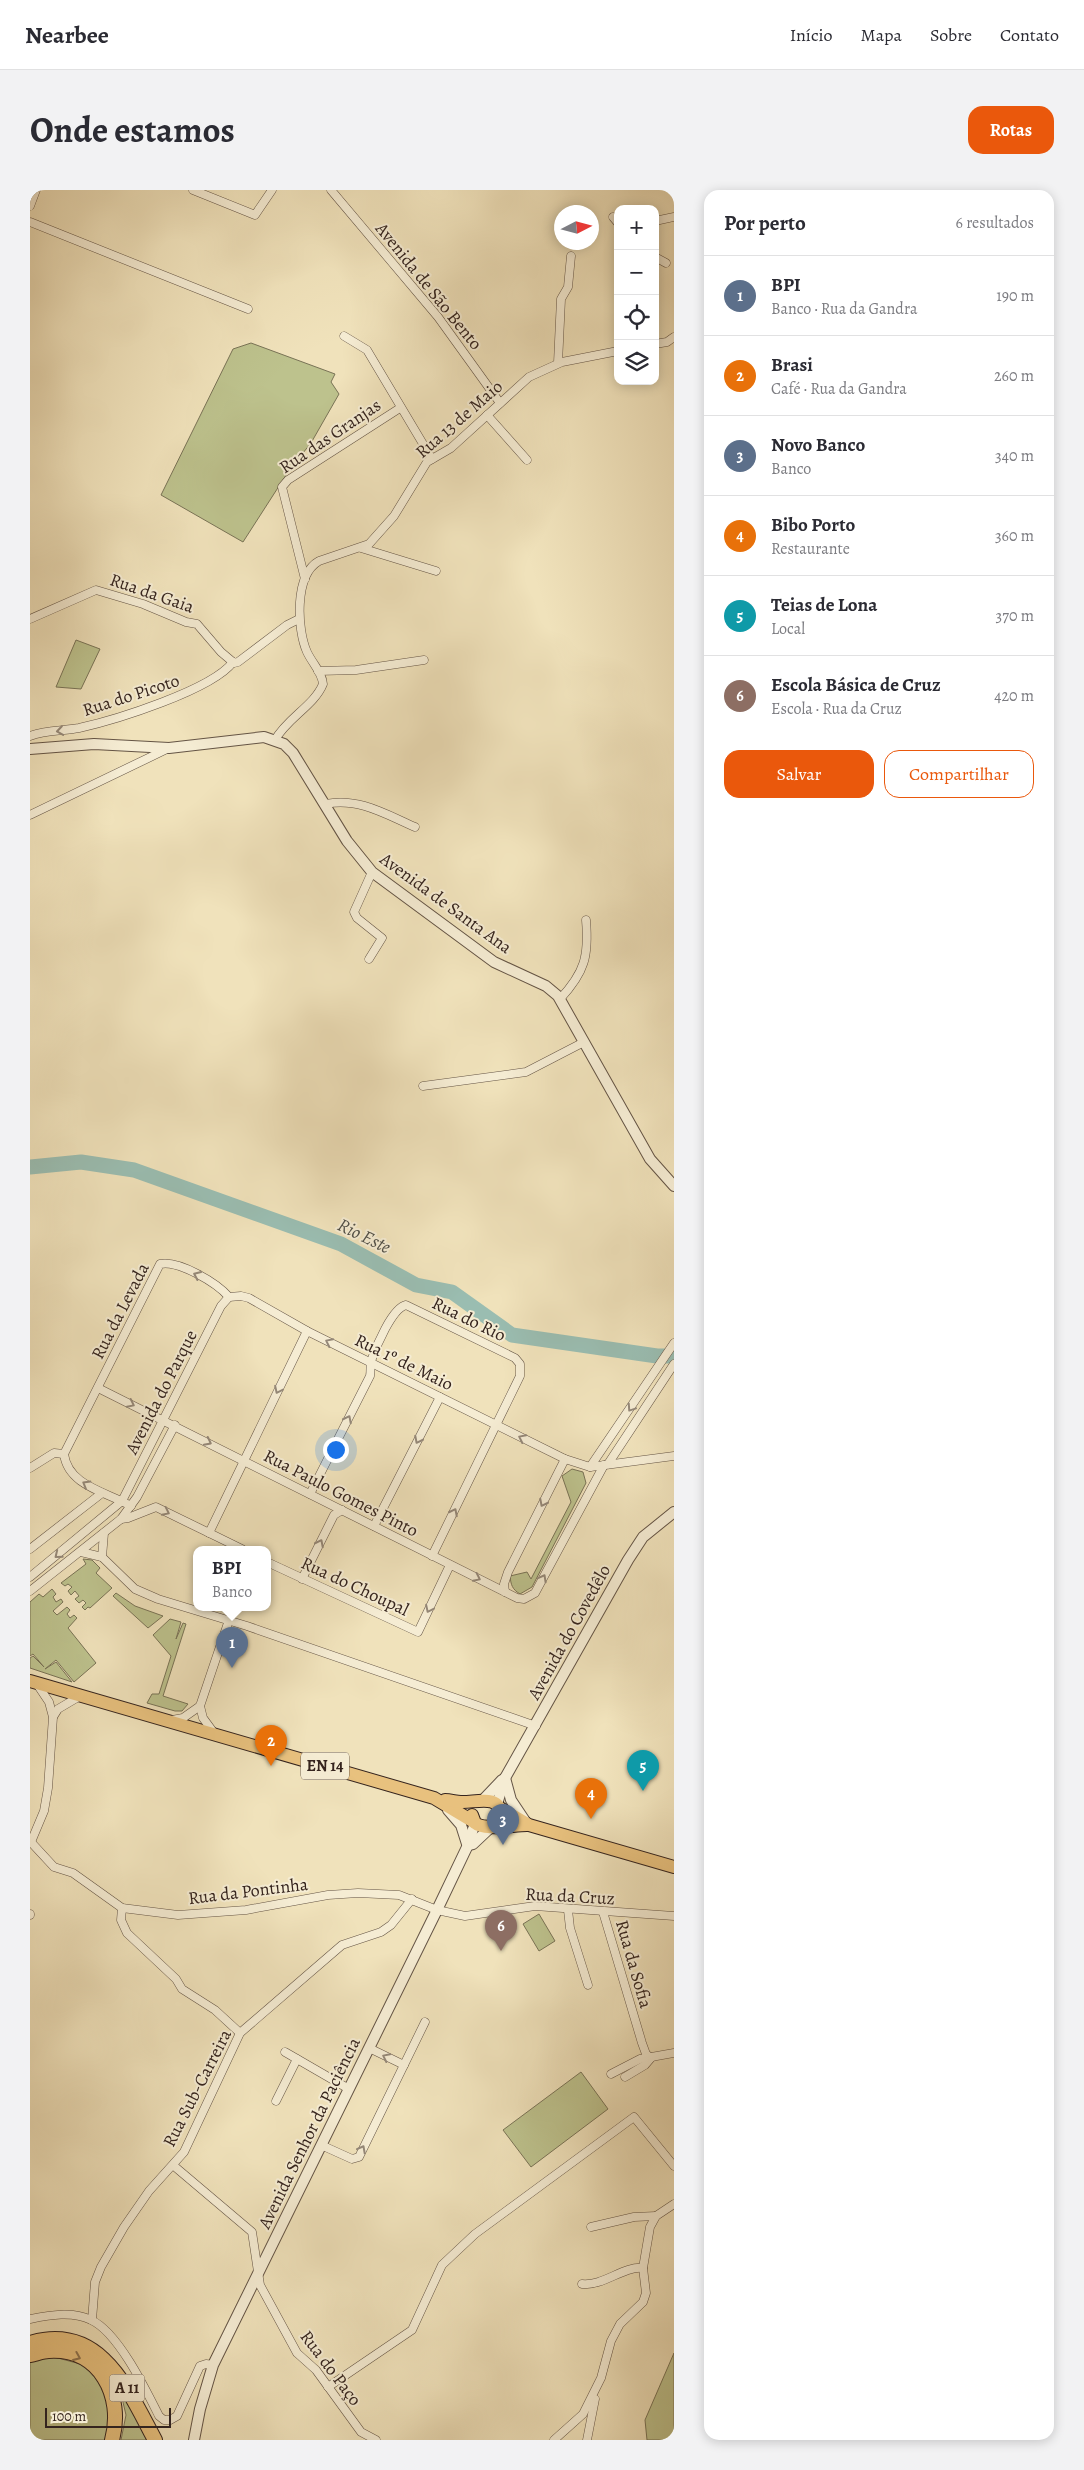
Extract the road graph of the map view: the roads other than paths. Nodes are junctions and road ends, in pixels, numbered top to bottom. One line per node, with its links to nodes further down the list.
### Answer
1 (36, 190): 5 (street)
2 (193, 190): 3 (street)
3 (272, 190)
4 (331, 190): 18 (street, Avenida de São Bento)
5 (30, 206)
6 (674, 217): 7 (street)
7 (659, 220)
8 (30, 222): 12 (street)
9 (571, 256): 17 (street)
10 (659, 259): 11 (street)
11 (666, 263)
12 (248, 309)
13 (344, 336): 19 (street)
14 (674, 337): 15 (street)
15 (659, 343)
16 (614, 352): 17 (street, Rua 13 de Maio)
17 (558, 363): 18 (street, Rua 13 de Maio)
18 (500, 404): 20 (street, Rua 13 de Maio)
19 (400, 408): 21 (street); 25 (street, Rua das Granjas)
20 (487, 415): 21 (street, Rua 13 de Maio); 22 (street)
21 (432, 459): 23 (street, Rua 13 de Maio)
22 (527, 460)
23 (361, 548): 24 (street); 25 (street, Rua 13 de Maio)
24 (436, 571)
25 (305, 579): 26 (street)
26 (299, 619): 29 (street); 30 (street)
27 (30, 620): 29 (street, Rua da Gaia)
28 (424, 660): 30 (street)
29 (232, 662): 31 (street, Rua do Picoto, one-way to 31)
30 (318, 671): 32 (street)
31 (31, 734)
32 (275, 740): 33 (street); 35 (street, Avenida de Santa Ana)
33 (169, 748): 34 (street); 36 (street)
34 (30, 749)
35 (326, 804): 37 (street); 38 (street, Avenida de Santa Ana)
36 (30, 815)
37 (415, 828)
38 (372, 872): 40 (street); 41 (street, Avenida de Santa Ana)
39 (586, 920): 41 (street)
40 (369, 959)
41 (560, 999): 42 (street, Avenida de Santa Ana)
42 (584, 1042): 43 (street); 44 (street, Avenida de Santa Ana)
43 (423, 1086)
44 (674, 1186)
45 (229, 1297): 46 (street, Rua 1º de Maio); 50 (street, Rua da Levada, one-way to 50); 52 (street, Avenida do Parque)
46 (307, 1331): 48 (street, Rua 1º de Maio, one-way to 46); 58 (street, one-way to 58)
47 (674, 1343): 60 (street, one-way to 60)
48 (370, 1362): 51 (street, Rua 1º de Maio); 54 (street, Rua do Rio); 63 (street, one-way to 48)
49 (673, 1365): 59 (street)
50 (98, 1388): 52 (street, one-way to 52); 55 (street, Rua da Levada)
51 (440, 1397): 54 (street, Rua 1º de Maio); 69 (street, one-way to 69)
52 (164, 1420): 53 (street, Rua Paulo Gomes Pinto); 64 (street, Avenida do Parque)
53 (175, 1425): 58 (street, Rua Paulo Gomes Pinto, one-way to 58); 65 (street, Avenida do Parque)
54 (498, 1426): 57 (street, Rua 1º de Maio, one-way to 54); 77 (street, one-way to 54)
55 (64, 1454): 61 (street); 62 (street, one-way to 55)
56 (674, 1456): 59 (street)
57 (566, 1459): 60 (street, Rua 1º de Maio); 84 (street, one-way to 84)
58 (244, 1460): 63 (street, Rua Paulo Gomes Pinto); 70 (street)
59 (606, 1464): 60 (street); 84 (street, Rua Paulo Gomes Pinto, one-way to 59)
60 (590, 1467)
61 (30, 1468)
62 (102, 1493): 64 (street); 75 (street)
63 (310, 1494): 66 (street, Rua Paulo Gomes Pinto)
64 (122, 1501): 65 (street); 72 (street, Avenida do Parque)
65 (131, 1506): 68 (street, Avenida do Parque)
66 (342, 1510): 69 (street, Rua Paulo Gomes Pinto); 82 (street, one-way to 66)
67 (674, 1512): 93 (street, Avenida do Covedêlo)
68 (121, 1518): 70 (street, one-way to 70); 71 (street, Avenida do Parque)
69 (374, 1526): 77 (street, Rua Paulo Gomes Pinto)
70 (210, 1533): 74 (street)
71 (104, 1534): 73 (street, Avenida do Parque); 78 (street)
72 (81, 1535): 73 (street); 81 (street, Avenida do Parque, one-way to 81)
73 (90, 1545): 76 (street, Avenida do Parque)
74 (236, 1546)
75 (30, 1549)
76 (81, 1552): 78 (street); 83 (street, Avenida do Parque)
77 (432, 1556): 80 (street, Rua Paulo Gomes Pinto)
78 (102, 1557): 85 (street)
79 (271, 1564): 82 (street, Rua do Choupal)
80 (450, 1565): 82 (street, Rua do Choupal, one-way to 82); 84 (street, Rua Paulo Gomes Pinto, one-way to 84)
81 (30, 1577)
82 (302, 1578)
83 (30, 1591)
84 (506, 1592)
85 (193, 1609)
86 (199, 1611): 87 (street)
87 (229, 1620): 90 (street); 93 (street)
88 (33, 1682): 89 (main road, EN 14); 91 (street)
89 (82, 1695): 91 (street); 92 (main road, EN 14)
90 (200, 1706): 92 (street); 94 (street)
91 (53, 1717): 102 (street)
92 (170, 1721): 94 (main road, EN 14)
93 (536, 1726): 95 (street, Avenida do Covedêlo)
94 (215, 1734): 96 (main road, EN 14)
95 (505, 1778): 97 (street); 98 (street); 100 (street)
96 (434, 1798): 97 (main road, EN 14); 99 (main road, EN 14); 103 (street)
97 (482, 1800): 98 (main road, EN 14); 99 (main road)
98 (498, 1806): 100 (main road, EN 14); 101 (main road)
99 (474, 1822): 101 (main road, EN 14); 103 (street, Avenida Senhor da Paciência)
100 (529, 1825): 101 (main road, EN 14); 104 (main road, EN 14)
101 (491, 1828): 103 (street)
102 (31, 1842): 106 (street)
103 (468, 1845): 107 (street, Avenida Senhor da Paciência)
104 (674, 1867)
105 (412, 1900): 106 (street, Rua da Pontinha); 107 (street, Rua da Pontinha); 113 (street, Rua Sub-Carreira)
106 (122, 1908): 113 (street)
107 (436, 1910): 108 (street, Rua da Cruz); 114 (street, Avenida Senhor da Paciência)
108 (568, 1910): 109 (street, Rua da Cruz); 111 (street)
109 (603, 1912): 110 (street, Rua da Cruz); 117 (street, Rua da Sofia)
110 (674, 1916)
111 (588, 1985)
112 (425, 2022): 119 (street)
113 (240, 2033): 125 (street, Rua Sub-Carreira)
114 (369, 2048): 119 (street, one-way to 114); 122 (street, Avenida Senhor da Paciência)
115 (285, 2052): 118 (street)
116 (674, 2053): 117 (street)
117 (651, 2058): 120 (street); 121 (street)
118 (297, 2059): 122 (street); 123 (street)
119 (404, 2065): 124 (street, one-way to 119)
120 (611, 2074)
121 (625, 2076)
122 (349, 2089): 124 (street, Avenida Senhor da Paciência)
123 (276, 2101)
124 (321, 2145): 131 (street, Avenida Senhor da Paciência)
125 (174, 2166): 131 (street, Rua do Paço); 134 (street, Rua Sub-Carreira)
126 (674, 2166): 138 (street)
127 (674, 2204): 128 (street)
128 (656, 2216): 129 (street); 130 (street)
129 (591, 2228)
130 (643, 2268): 132 (street); 139 (street)
131 (259, 2271): 137 (street, Avenida Senhor da Paciência); 138 (street, Rua do Paço)
132 (582, 2284)
133 (30, 2319): 134 (street)
134 (92, 2320): 137 (street)
135 (30, 2343): 141 (highway, A 11)
136 (30, 2355): 140 (highway, one-way to 140)
137 (213, 2365): 142 (street, Avenida Senhor da Paciência)
138 (328, 2387): 143 (street, Rua do Paço)
139 (596, 2390): 144 (street); 145 (street)
140 (112, 2440)
141 (155, 2440)
142 (194, 2440)
143 (376, 2440)
144 (554, 2440)
145 (587, 2440)

